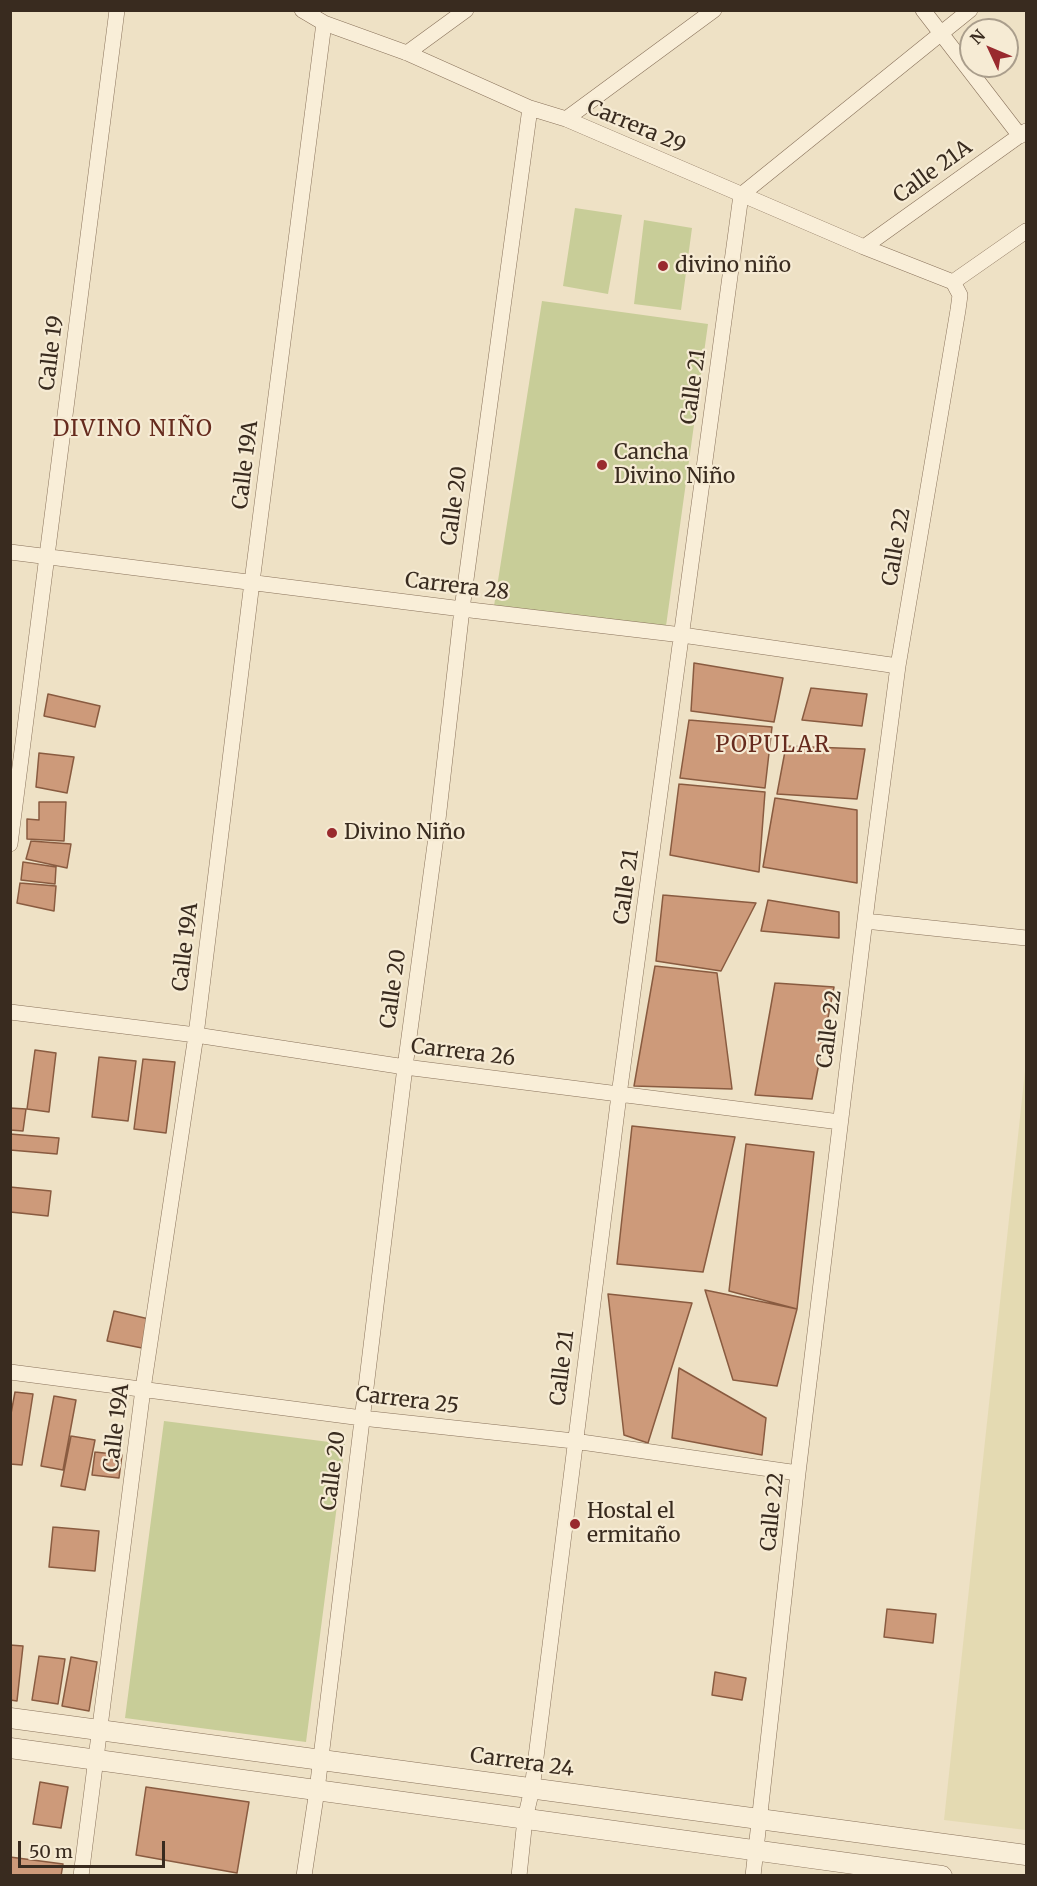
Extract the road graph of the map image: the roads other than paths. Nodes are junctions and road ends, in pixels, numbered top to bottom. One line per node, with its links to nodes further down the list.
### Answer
1 (117, 10): 18 (street, Calle 19)
2 (302, 10): 7 (street, Carrera 29)
3 (466, 10): 9 (street)
4 (714, 10): 11 (street)
5 (923, 10): 8 (street)
6 (970, 10): 8 (street)
7 (324, 23): 9 (street, Carrera 29); 19 (street, Calle 19A)
8 (940, 33): 12 (street); 13 (street)
9 (407, 53): 10 (street, Carrera 29)
10 (530, 108): 11 (street, Carrera 29); 20 (street, Calle 20)
11 (566, 119): 13 (street, Carrera 29)
12 (1023, 134): 15 (street, Calle 21A)
13 (741, 195): 15 (street, Carrera 29); 21 (street, Calle 21)
14 (1026, 231): 16 (street)
15 (864, 247): 16 (street, Carrera 29)
16 (953, 282): 22 (street, Calle 22)
17 (10, 552): 18 (street, Carrera 28)
18 (48, 556): 19 (street, Carrera 28); 23 (street, Calle 19)
19 (252, 582): 20 (street, Carrera 28); 27 (street, Calle 19A)
20 (462, 609): 21 (street, Carrera 28); 28 (street, Calle 20)
21 (682, 635): 22 (street, Carrera 28); 29 (street, Calle 21)
22 (898, 666): 24 (street, Calle 22)
23 (10, 844)
24 (865, 921): 25 (street); 30 (street, Calle 22)
25 (1026, 938)
26 (10, 1012): 27 (street, Carrera 26)
27 (196, 1035): 28 (street, Carrera 26); 32 (street, Calle 19A)
28 (405, 1067): 29 (street, Carrera 26); 33 (street, Calle 20)
29 (619, 1095): 30 (street, Carrera 26); 34 (street, Calle 21)
30 (840, 1122): 35 (street, Calle 22)
31 (10, 1372): 32 (street, Carrera 25)
32 (143, 1389): 33 (street, Carrera 25); 37 (street, Calle 19A)
33 (362, 1418): 34 (street, Carrera 25); 40 (street, Calle 20)
34 (574, 1442): 35 (street, Carrera 25); 41 (street, Calle 21)
35 (798, 1473): 44 (street, Calle 22)
36 (10, 1718): 37 (street, Carrera 24)
37 (100, 1730): 39 (street, Calle 19A); 40 (street, Carrera 24)
38 (10, 1748): 39 (street)
39 (97, 1760): 42 (street); 47 (street, Calle 19A)
40 (321, 1760): 41 (street, Carrera 24); 42 (street, Calle 20)
41 (532, 1789): 43 (street, Calle 21); 44 (street, Carrera 24)
42 (317, 1790): 43 (street); 48 (street, Calle 20)
43 (525, 1819): 45 (street); 49 (street, Calle 21)
44 (760, 1819): 45 (street, Calle 22); 46 (street, Carrera 24)
45 (757, 1850): 50 (street, Calle 22); 51 (street)
46 (1026, 1855)
47 (81, 1875)
48 (304, 1875)
49 (519, 1875)
50 (753, 1875)
51 (942, 1875)

